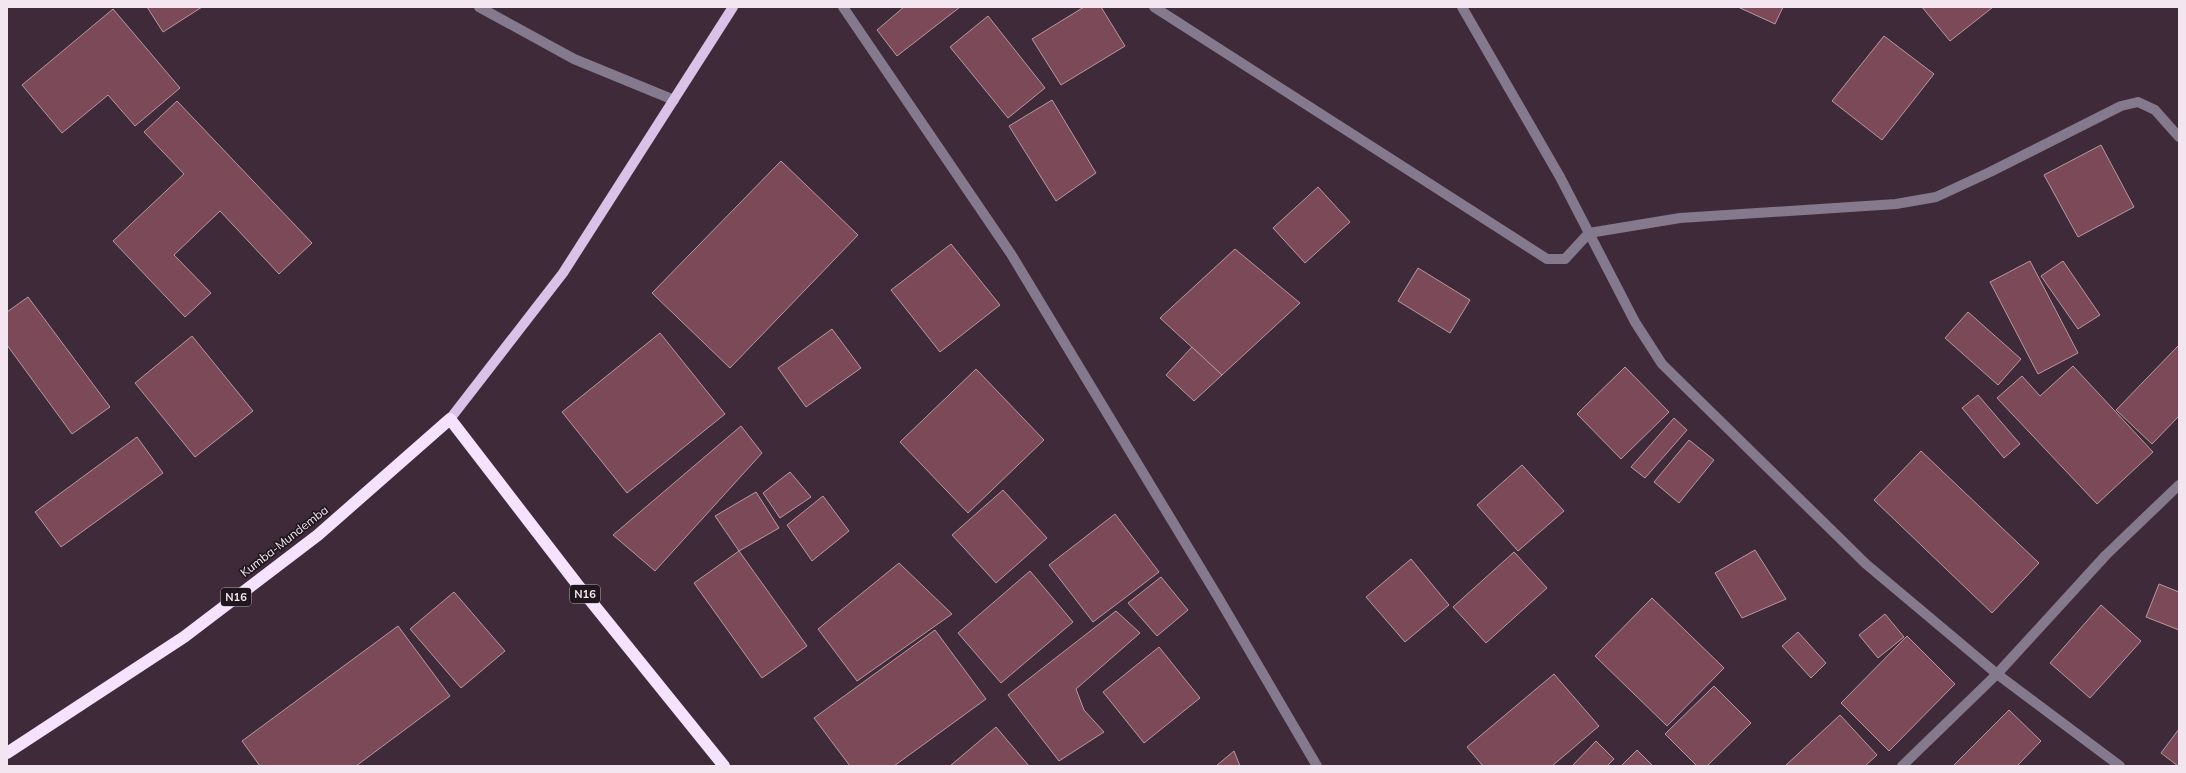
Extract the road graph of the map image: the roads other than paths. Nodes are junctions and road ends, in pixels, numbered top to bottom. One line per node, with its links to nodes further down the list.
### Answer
1 (479, 7): 6 (street)
2 (733, 7): 6 (main road)
3 (843, 7): 14 (street)
4 (1154, 7): 8 (street)
5 (1462, 7): 8 (street)
6 (674, 100): 9 (main road)
7 (2179, 137): 8 (street)
8 (1589, 233): 11 (street)
9 (450, 419): 12 (highway, Kumba-Mundemba / N16); 13 (highway, N16)
10 (2179, 485): 11 (street)
11 (1996, 674): 15 (street); 16 (street)
12 (7, 753)
13 (724, 766)
14 (1317, 766)
15 (1902, 766)
16 (2120, 766)

